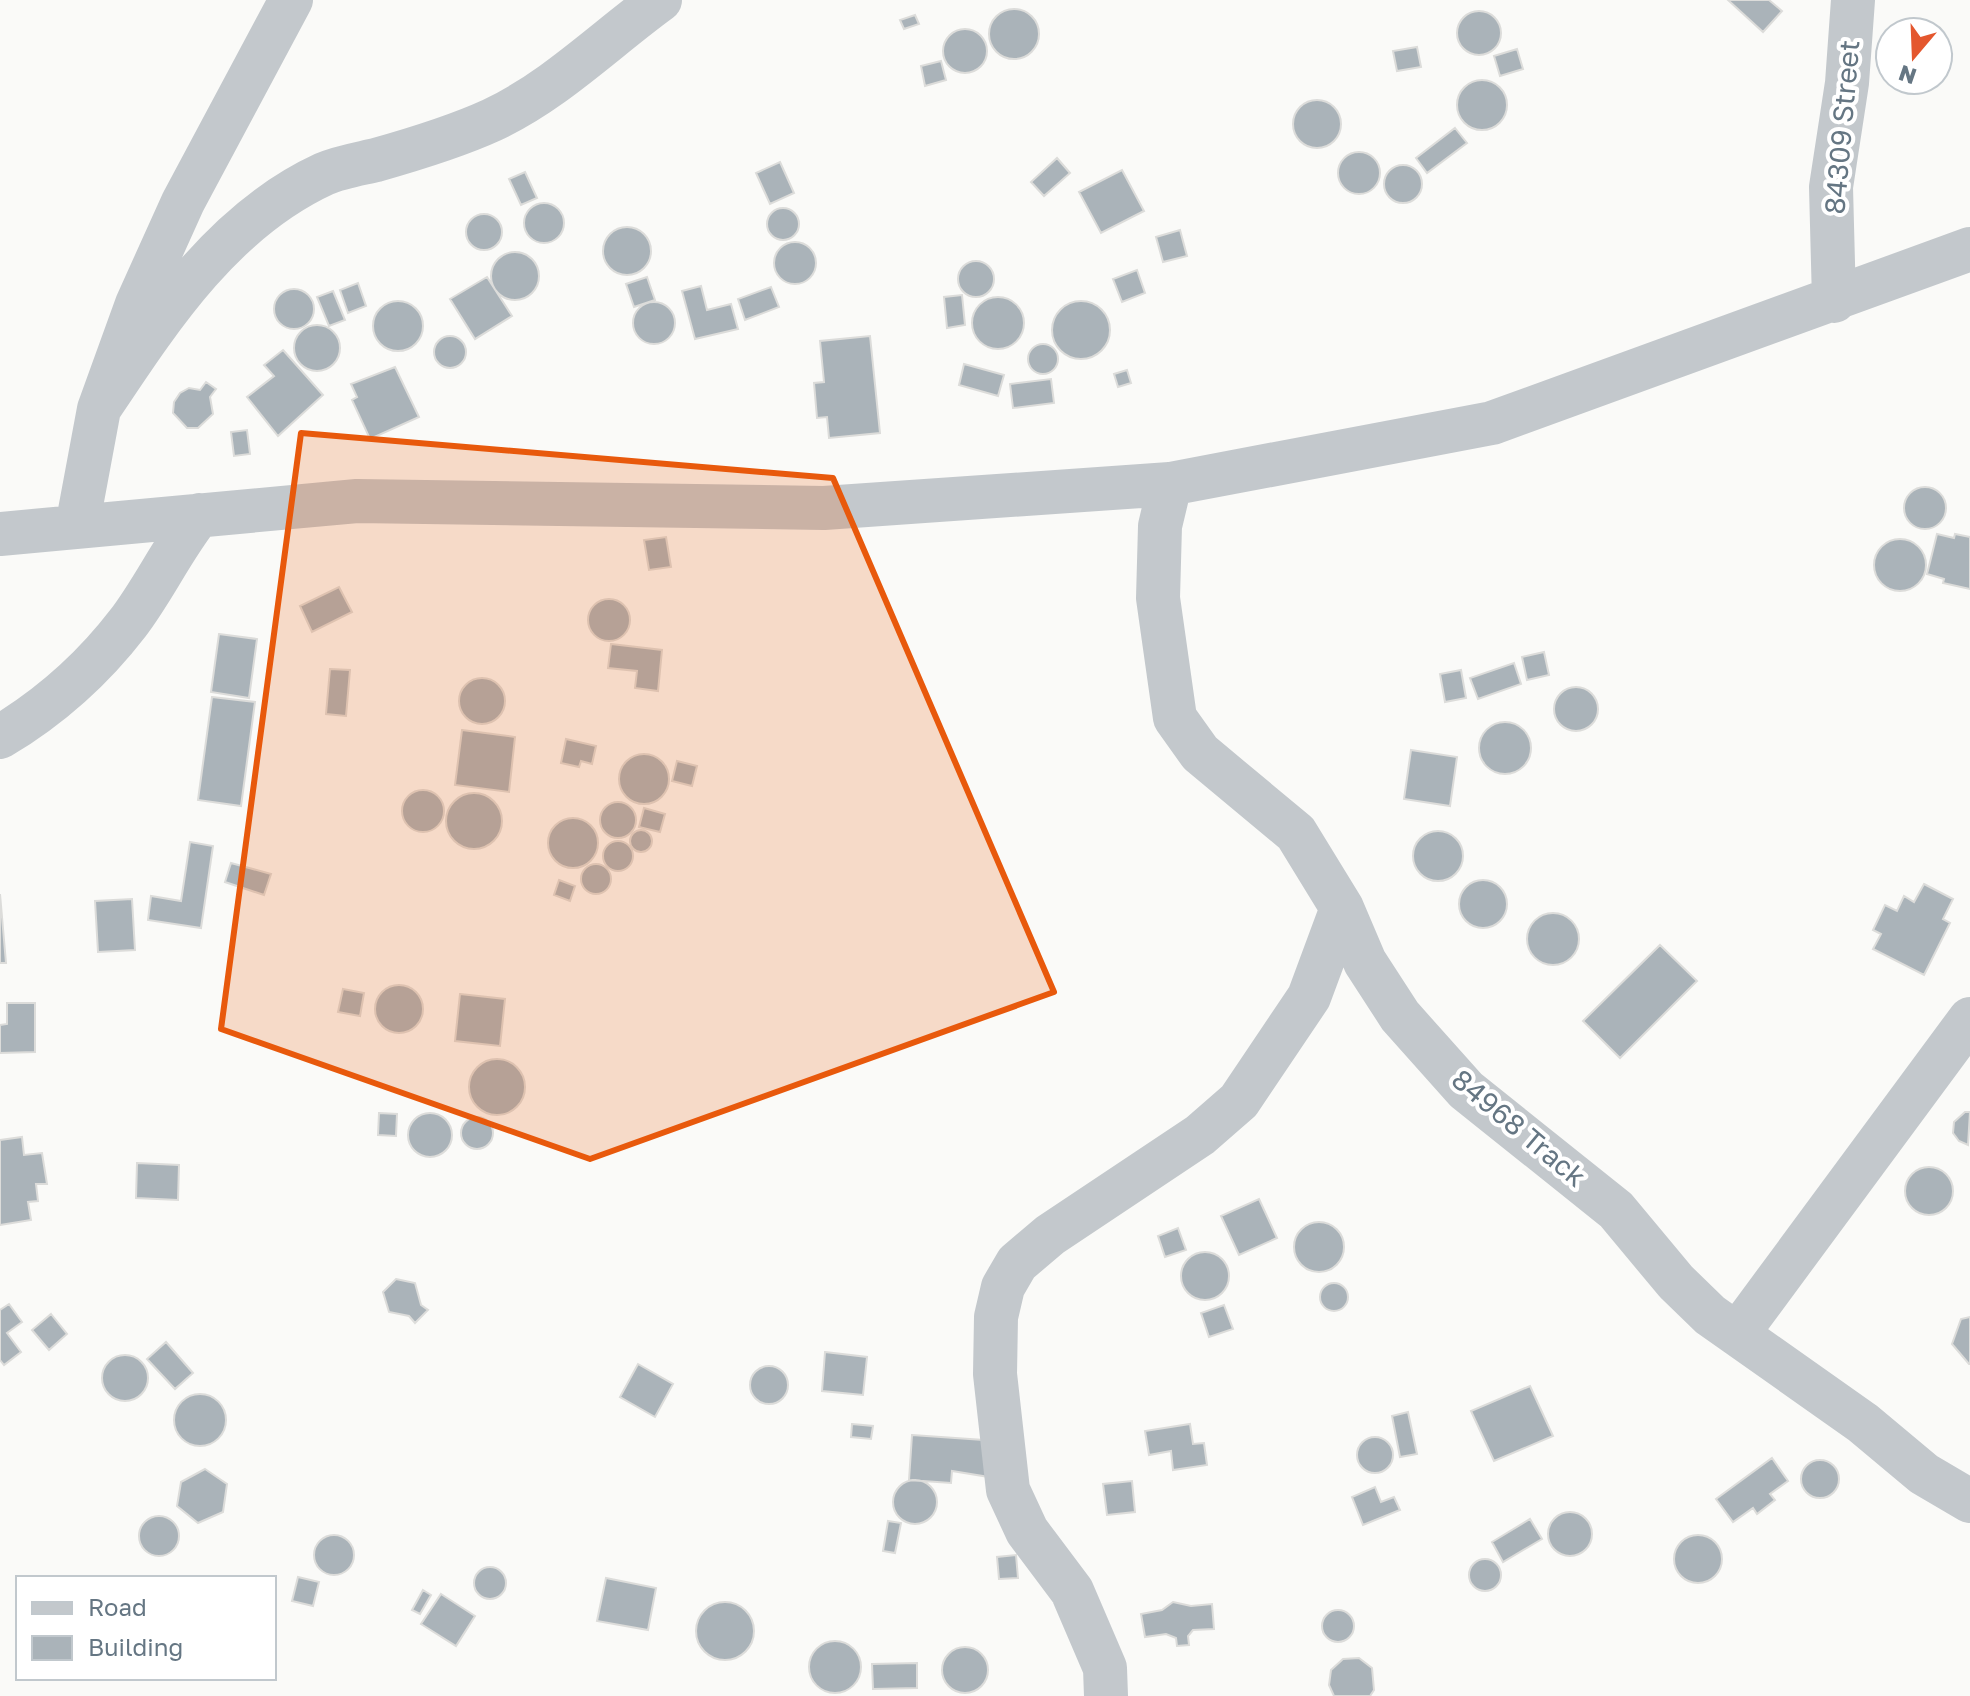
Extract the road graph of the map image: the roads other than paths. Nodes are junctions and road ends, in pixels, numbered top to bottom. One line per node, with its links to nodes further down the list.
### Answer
1 (291, 0): 6 (street)
2 (660, 0): 6 (street)
3 (1853, 0): 5 (street, 84309 Street)
4 (1970, 249): 5 (street)
5 (1834, 301): 7 (street)
6 (99, 409): 9 (street)
7 (1170, 484): 8 (street); 12 (street, 84968 Track)
8 (199, 515): 9 (street); 11 (street)
9 (77, 527): 10 (street)
10 (0, 534)
11 (0, 737)
12 (1342, 908): 14 (street, 84968 Track); 16 (street)
13 (1970, 1019): 14 (street)
14 (1738, 1333): 15 (street, 84968 Track)
15 (1970, 1501)
16 (1106, 1696)

